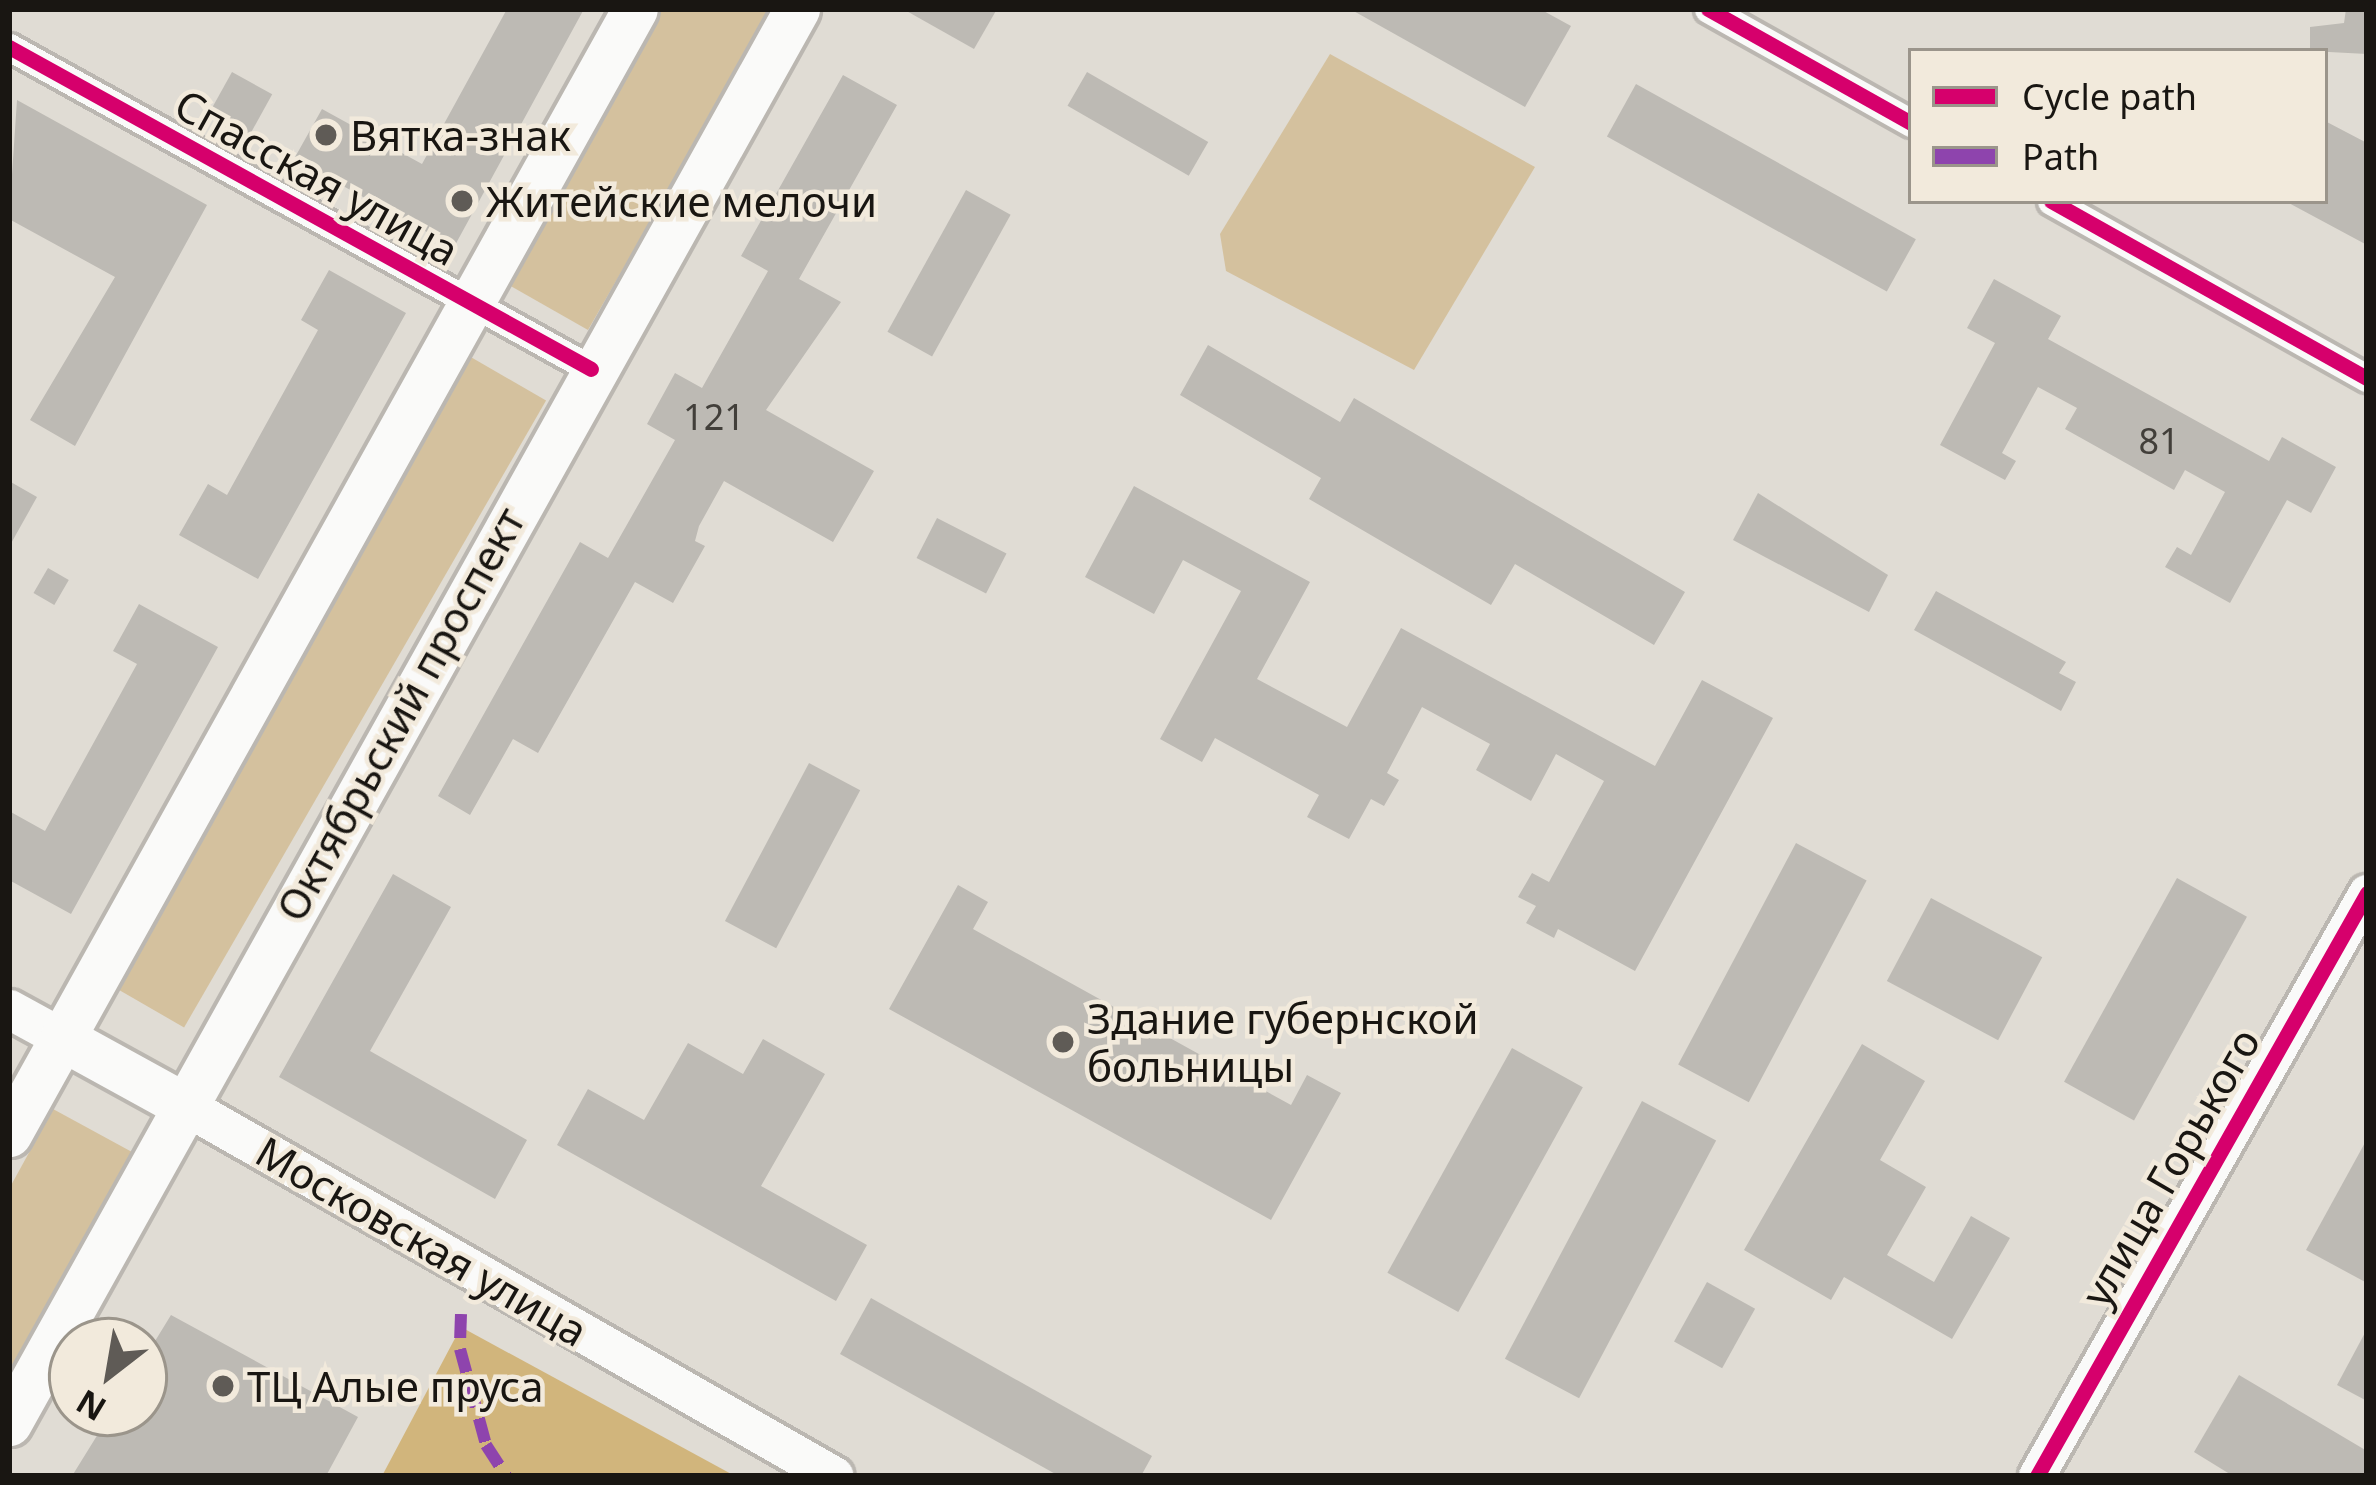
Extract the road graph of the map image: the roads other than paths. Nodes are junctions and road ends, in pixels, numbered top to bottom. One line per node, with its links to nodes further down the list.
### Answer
1 (635, 9): 7 (main road)
2 (796, 9): 8 (main road, Октябрьский проспект)
3 (1708, 9): 5 (street)
4 (9, 47): 7 (street, Спасская улица)
5 (1908, 121)
6 (2056, 204): 9 (street)
7 (471, 303): 8 (street, Спасская улица); 12 (main road)
8 (591, 369): 13 (main road, Октябрьский проспект)
9 (2367, 378)
10 (2367, 893): 17 (street, улица Горького)
11 (9, 1009): 12 (main road, Московская улица)
12 (62, 1038): 13 (main road, Московская улица); 14 (main road)
13 (184, 1105): 15 (main road, Октябрьский проспект); 16 (main road, Московская улица)
14 (9, 1134)
15 (9, 1424)
16 (834, 1476)
17 (2036, 1476)

